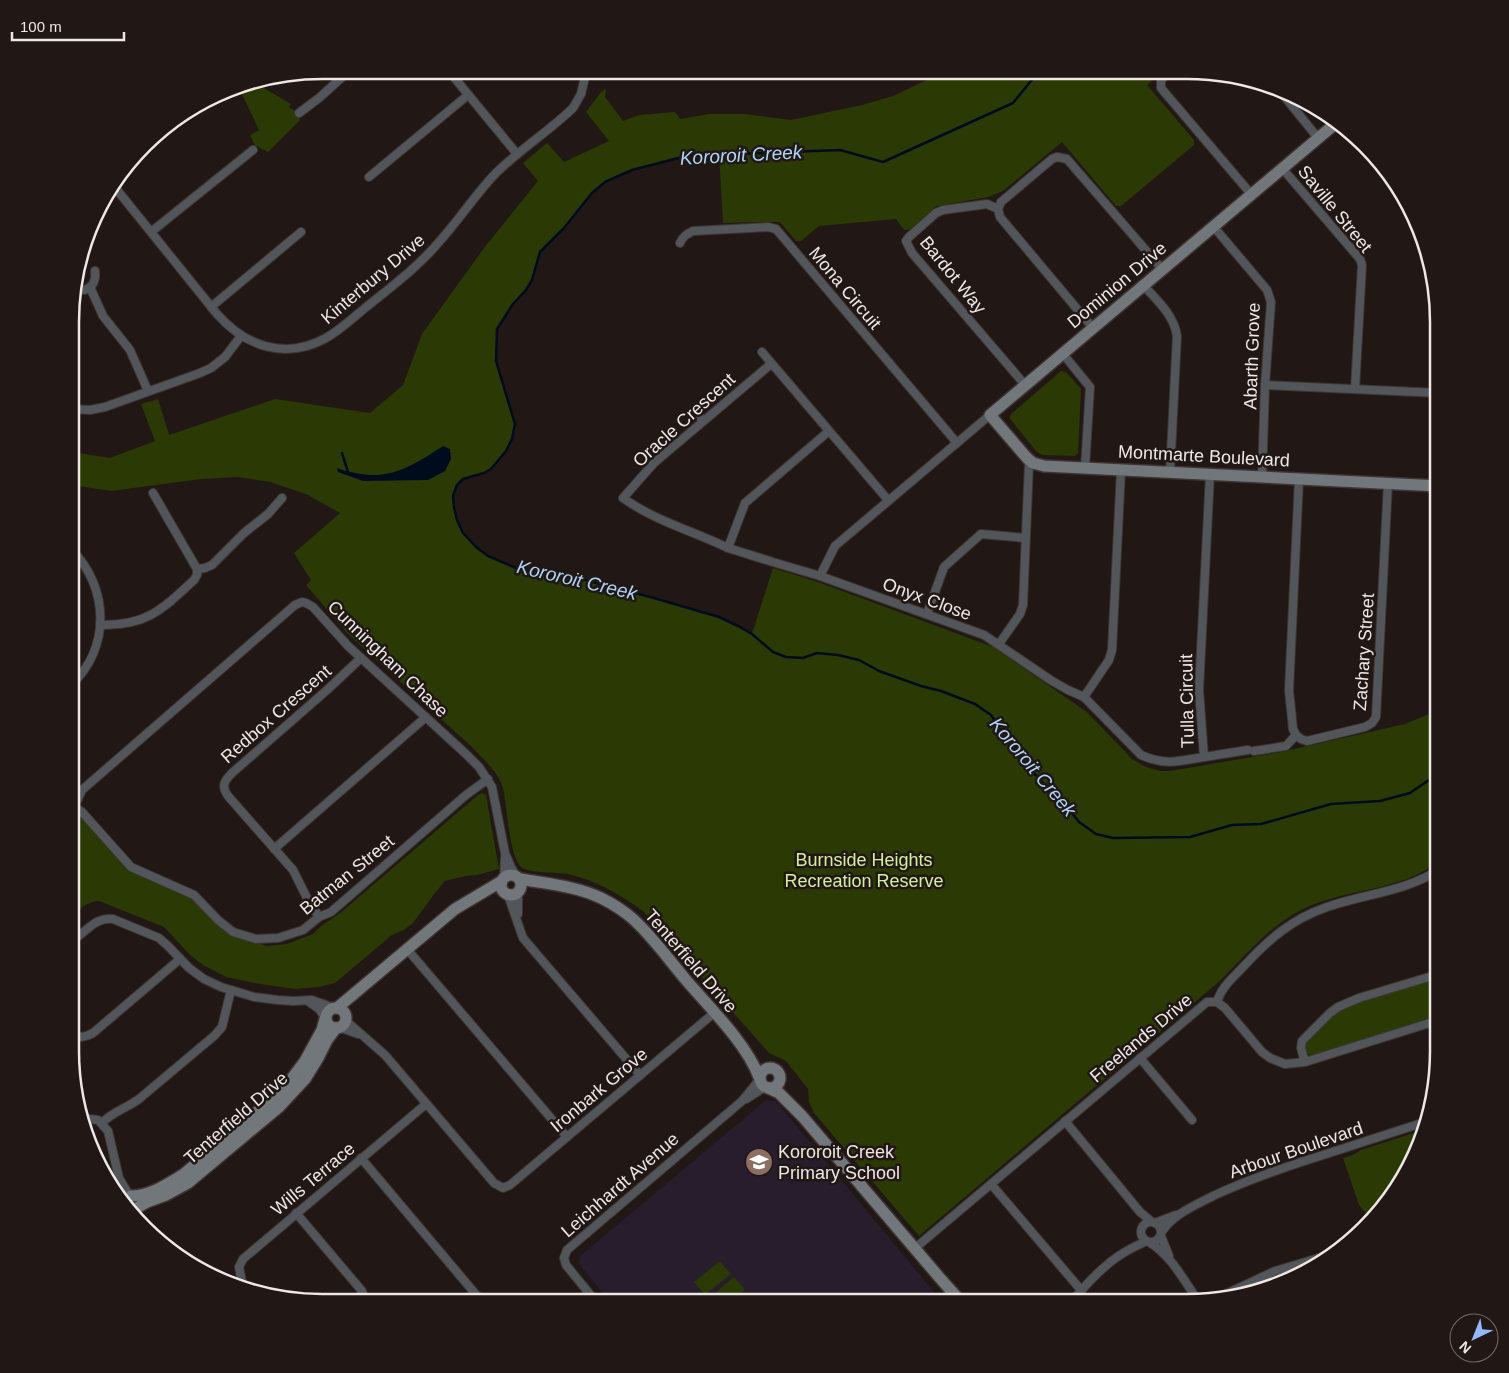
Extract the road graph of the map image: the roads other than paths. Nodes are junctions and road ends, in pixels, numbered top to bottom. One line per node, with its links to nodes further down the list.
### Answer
1 (340, 79): 7 (street)
2 (455, 79): 5 (street)
3 (585, 79): 11 (street, Kinterbury Drive)
4 (1162, 79): 15 (street)
5 (468, 95): 11 (street); 13 (street)
6 (1288, 101): 9 (street)
7 (299, 113)
8 (1332, 127): 9 (street, Dominion Drive)
9 (1318, 138): 12 (street, Dominion Drive)
10 (253, 150): 18 (street)
11 (517, 154): 28 (street, Kinterbury Drive)
12 (1282, 168): 15 (street, Dominion Drive); 34 (street, Saville Street)
13 (368, 177)
14 (117, 191): 18 (street, Kinterbury Drive)
15 (1251, 194): 17 (street, Dominion Drive)
16 (998, 209): 21 (street); 27 (street); 33 (street, Bardot Way)
17 (1213, 226): 21 (street, Dominion Drive); 32 (street, Abarth Grove)
18 (150, 232): 26 (street, Kinterbury Drive)
19 (301, 232): 26 (street)
20 (680, 243): 42 (street, Mona Circuit)
21 (1162, 269): 23 (street, Dominion Drive)
22 (95, 271): 24 (street)
23 (1144, 285): 27 (street, Dominion Drive); 46 (street)
24 (90, 287): 25 (street); 35 (street)
25 (81, 290)
26 (211, 307): 28 (street, Kinterbury Drive)
27 (1093, 328): 30 (street, Dominion Drive)
28 (241, 336): 35 (street)
29 (762, 352): 31 (street)
30 (1063, 354): 33 (street, Dominion Drive); 44 (street)
31 (771, 364): 40 (street, Oracle Crescent); 41 (street)
32 (1265, 385): 34 (street); 48 (street, Abarth Grove)
33 (1026, 386): 39 (street, Dominion Drive)
34 (1355, 389): 36 (street)
35 (148, 391): 37 (street)
36 (1430, 392)
37 (79, 410)
38 (694, 410): 40 (street)
39 (990, 415): 42 (street, Dominion Drive); 43 (street, Montmarte Boulevard)
40 (703, 421): 55 (street, Oracle Crescent)
41 (829, 432): 56 (street); 58 (street)
42 (957, 443): 56 (street, Dominion Drive)
43 (1027, 458): 44 (street, Montmarte Boulevard); 57 (street)
44 (1085, 468): 45 (street, Montmarte Boulevard)
45 (1120, 470): 46 (street, Montmarte Boulevard); 68 (street)
46 (1170, 472): 47 (street, Montmarte Boulevard)
47 (1210, 474): 48 (street, Montmarte Boulevard); 71 (street, Tulla Circuit)
48 (1262, 477): 49 (street, Montmarte Boulevard)
49 (1299, 479): 50 (street, Montmarte Boulevard); 70 (street)
50 (1388, 483): 51 (street, Montmarte Boulevard); 70 (street, Zachary Street)
51 (1430, 485)
52 (618, 491): 55 (street)
53 (153, 493): 60 (street)
54 (282, 498): 60 (street)
55 (623, 498): 58 (street)
56 (888, 500): 61 (street, Dominion Drive)
57 (1026, 538): 62 (street); 64 (street)
58 (728, 548): 61 (street, Onyx Close)
59 (79, 558): 63 (street)
60 (197, 569): 63 (street)
61 (820, 576): 62 (street, Onyx Close)
62 (927, 614): 64 (street, Onyx Close)
63 (100, 625): 66 (street)
64 (999, 644): 67 (street, Onyx Close)
65 (361, 658): 69 (street, Cunningham Chase); 73 (street, Cunningham Chase); 75 (street, Redbox Crescent)
66 (79, 677)
67 (1058, 683): 68 (street, Tulla Circuit)
68 (1084, 697): 71 (street, Tulla Circuit)
69 (426, 717): 72 (street, Cunningham Chase); 75 (street)
70 (1296, 735): 71 (street)
71 (1204, 756)
72 (488, 779): 76 (street, Cunningham Chase); 83 (street, Batman Street)
73 (79, 795)
74 (79, 810): 83 (street, Batman Street)
75 (274, 848): 83 (street, Redbox Crescent)
76 (505, 853): 78 (street, Cunningham Chase); 79 (street, Cunningham Chase)
77 (1430, 875): 91 (street)
78 (519, 878): 79 (street); 80 (street, Tenterfield Drive); 81 (street)
79 (503, 879): 81 (street); 82 (street, Tenterfield Drive)
80 (552, 884): 81 (street, Tenterfield Drive); 93 (street, Tenterfield Drive)
81 (513, 893): 82 (street, Tenterfield Drive); 102 (street)
82 (479, 896): 85 (street, Tenterfield Drive)
83 (319, 916)
84 (79, 935): 86 (street)
85 (407, 949): 89 (street, Tenterfield Drive); 112 (street)
86 (180, 960): 88 (street); 97 (street)
87 (1430, 977): 100 (street)
88 (231, 990): 90 (street); 110 (street)
89 (359, 990): 92 (street, Tenterfield Drive); 95 (street, Tenterfield Drive)
90 (306, 1000): 92 (street); 94 (street)
91 (1217, 1002): 99 (street, Freelands Drive); 100 (street, Freelands Drive)
92 (336, 1008): 94 (street); 95 (street)
93 (714, 1013): 98 (street, Tenterfield Drive); 102 (street, Ironbark Grove)
94 (325, 1018): 95 (street); 118 (street, Tenterfield Drive)
95 (342, 1023): 105 (street); 120 (street, Tenterfield Drive)
96 (1430, 1023): 100 (street, Freelands Drive)
97 (79, 1037)
98 (743, 1047): 101 (street, Tenterfield Drive); 104 (street, Tenterfield Drive)
99 (1140, 1058): 108 (street); 109 (street, Freelands Drive)
100 (1305, 1062)
101 (770, 1068): 103 (street); 104 (street)
102 (640, 1075): 112 (street, Ironbark Grove)
103 (780, 1077): 104 (street); 106 (street, Tenterfield Drive)
104 (763, 1083): 106 (street, Tenterfield Drive); 136 (street, Leichhardt Avenue)
105 (426, 1104): 112 (street, Ironbark Grove); 113 (street, Wills Terrace)
106 (802, 1116): 127 (street, Tenterfield Drive)
107 (88, 1118): 110 (street)
108 (1192, 1120)
109 (1065, 1121): 115 (street, Freelands Drive); 119 (street)
110 (102, 1123): 114 (street)
111 (1419, 1124): 122 (street, Arbour Boulevard)
112 (567, 1137)
113 (361, 1158): 121 (street, Wills Terrace); 135 (street)
114 (119, 1178): 116 (street); 117 (street)
115 (991, 1184): 127 (street, Freelands Drive); 133 (street)
116 (122, 1189)
117 (122, 1189)
118 (126, 1195)
119 (1127, 1196): 123 (street); 124 (street)
120 (137, 1209)
121 (296, 1213): 131 (street, Wills Terrace); 134 (street)
122 (1180, 1214): 123 (street, Arbour Boulevard); 125 (street, Arbour Boulevard)
123 (1154, 1222): 124 (street); 125 (street)
124 (1141, 1230): 126 (street); 128 (street)
125 (1161, 1234): 126 (street); 129 (street)
126 (1147, 1242): 128 (street); 129 (street)
127 (914, 1249): 137 (street, Tenterfield Drive)
128 (1123, 1252): 133 (street)
129 (1172, 1263): 139 (street)
130 (1302, 1266): 132 (street)
131 (242, 1280)
132 (1241, 1288)
133 (1081, 1290): 138 (street)
134 (363, 1294)
135 (475, 1294)
136 (590, 1294)
137 (954, 1294)
138 (1077, 1294)
139 (1193, 1294)

